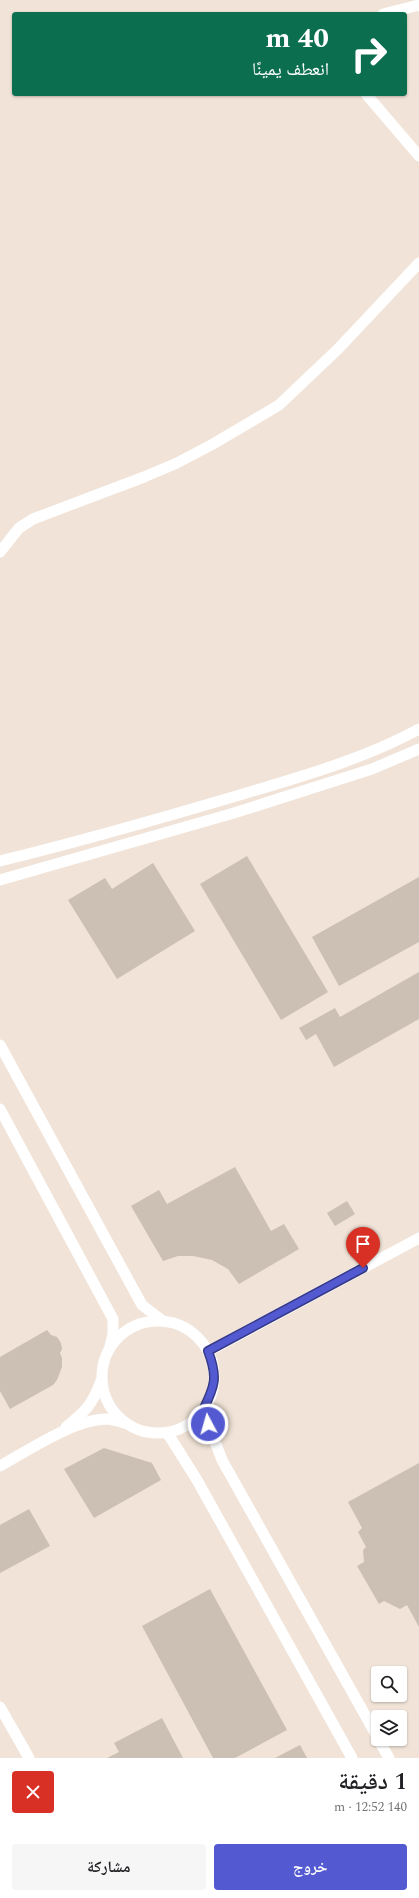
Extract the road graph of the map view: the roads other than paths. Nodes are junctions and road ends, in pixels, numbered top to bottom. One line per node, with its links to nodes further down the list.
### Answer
1 (419, 4): 2 (street)
2 (390, 12)
3 (368, 96): 4 (street)
4 (418, 154)
5 (419, 263): 6 (street)
6 (0, 552)
7 (419, 729): 9 (street)
8 (419, 749): 10 (street)
9 (0, 861)
10 (0, 880)
11 (0, 1045): 14 (street)
12 (0, 1109): 15 (street)
13 (419, 1238): 16 (street)
14 (163, 1321): 15 (street); 16 (street)
15 (110, 1348): 17 (street)
16 (208, 1351): 18 (street)
17 (102, 1381): 19 (street); 20 (street)
18 (203, 1410): 21 (street); 24 (street)
19 (127, 1425): 20 (street); 21 (street)
20 (60, 1432): 22 (street)
21 (168, 1434): 27 (street)
22 (0, 1466)
23 (0, 1707): 26 (street)
24 (371, 1726)
25 (382, 1746): 28 (street)
26 (29, 1758)
27 (352, 1758)
28 (389, 1758)

